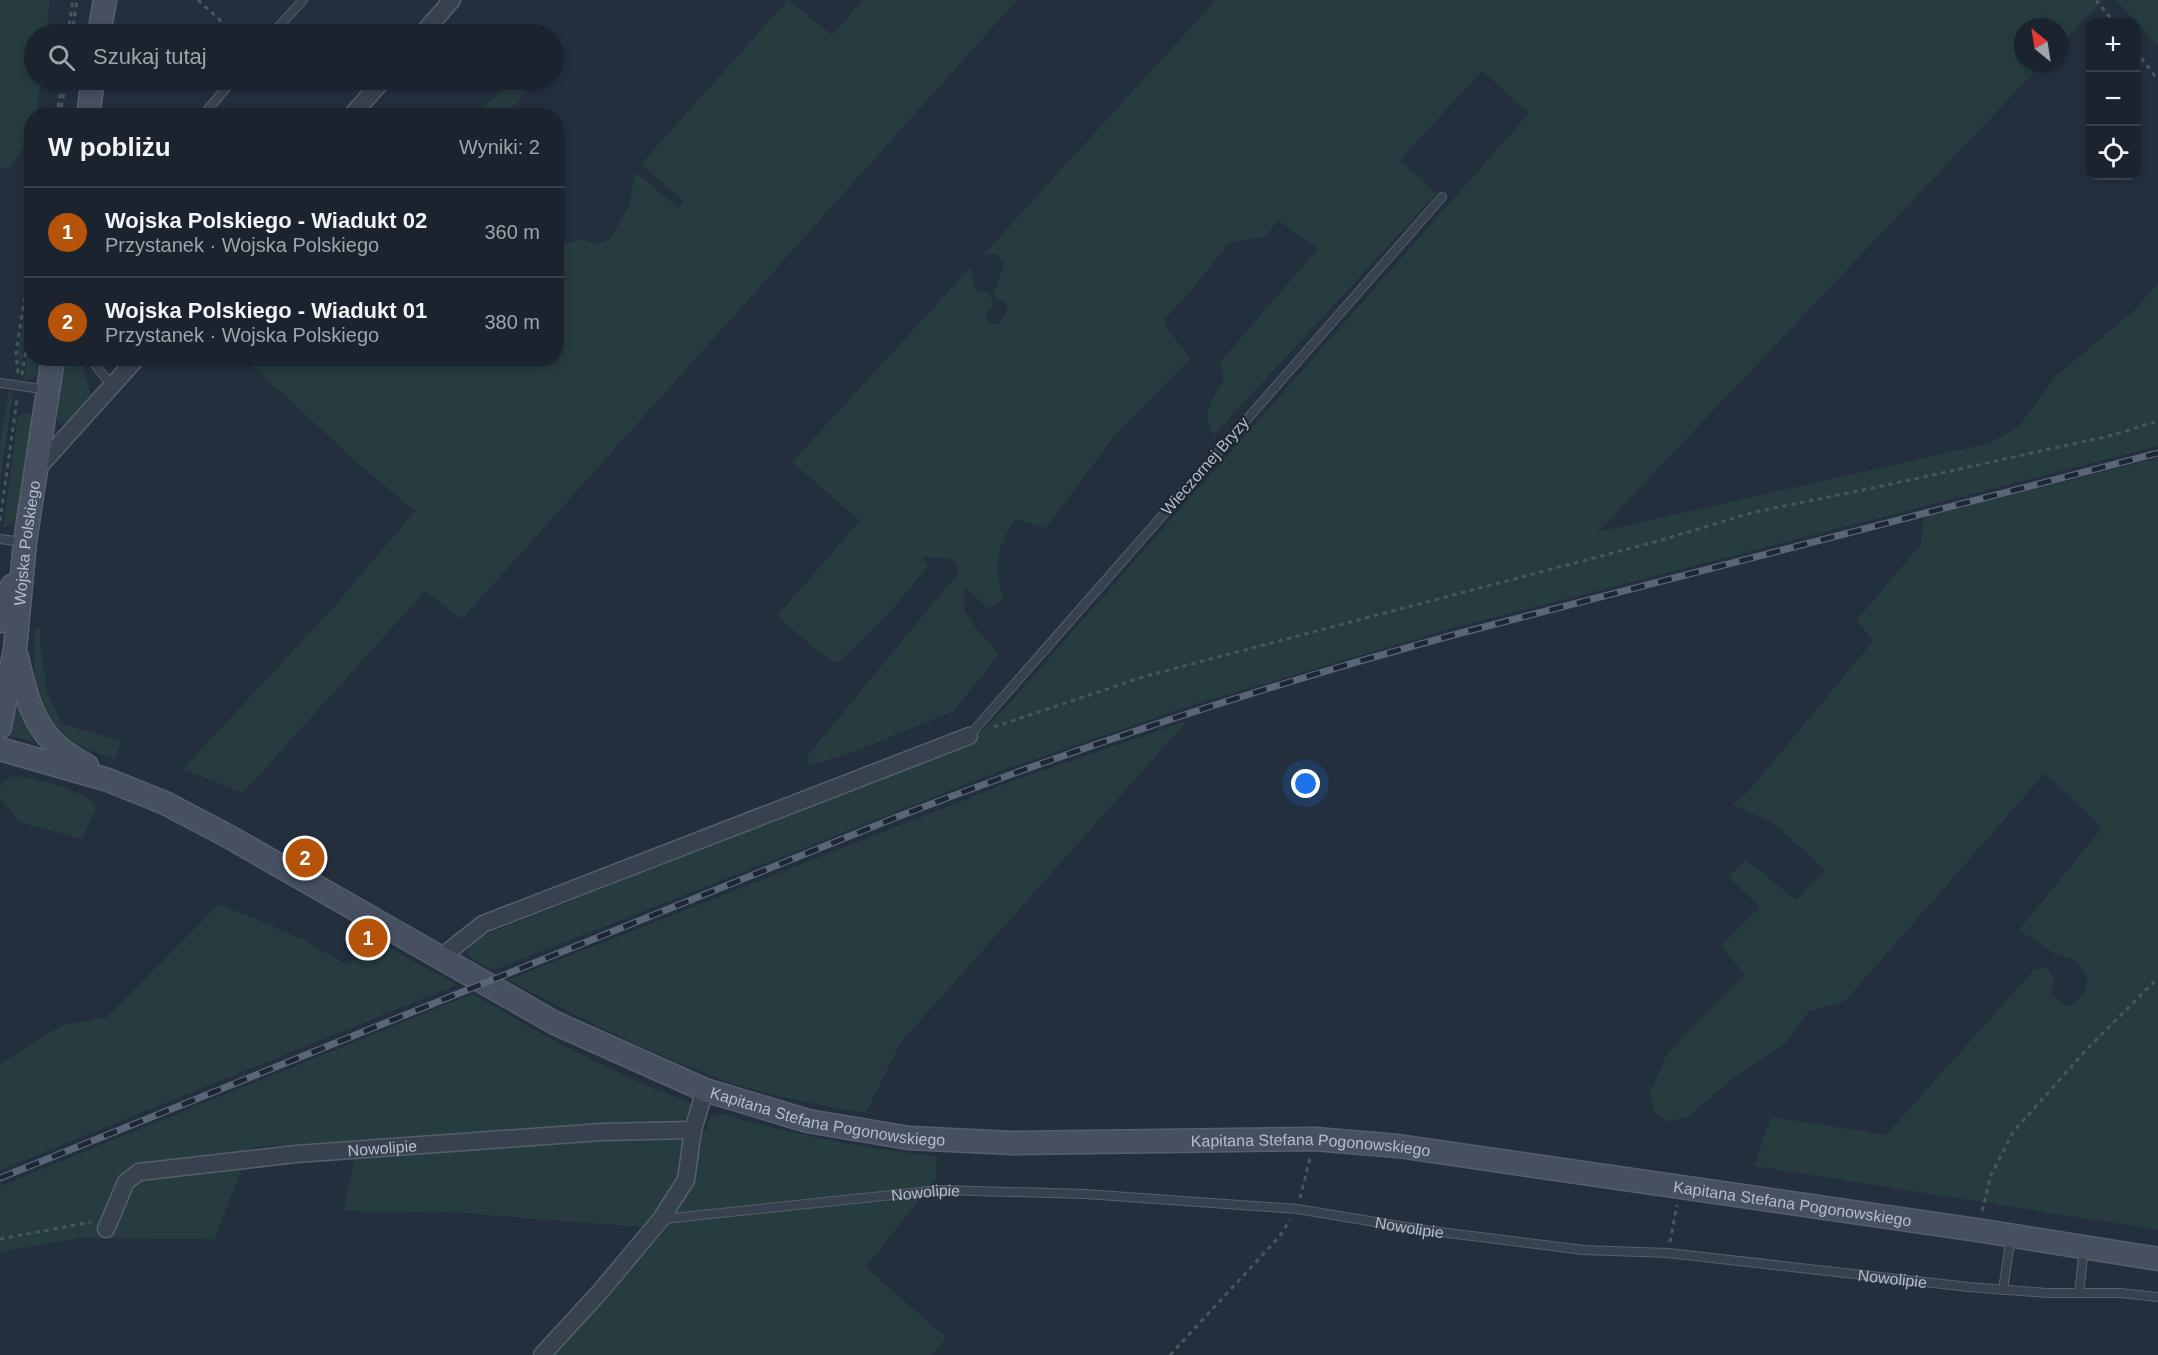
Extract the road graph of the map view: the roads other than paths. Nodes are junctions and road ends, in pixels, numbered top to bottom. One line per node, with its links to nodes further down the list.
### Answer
1 (105, 0): 4 (main road)
2 (303, 0): 5 (lane)
3 (452, 0): 6 (street)
4 (101, 24)
5 (282, 24)
6 (431, 24)
7 (91, 90): 10 (main road)
8 (224, 90): 11 (lane)
9 (373, 90): 12 (street)
10 (88, 108)
11 (209, 108)
12 (358, 108)
13 (1442, 197): 26 (lane, Wieczornej Bryzy)
14 (52, 366): 19 (main road, Wojska Polskiego)
15 (96, 366): 18 (lane)
16 (130, 366): 18 (street)
17 (0, 383): 19 (lane)
18 (112, 386): 20 (street)
19 (49, 390): 20 (main road, Wojska Polskiego)
20 (36, 469): 22 (main road, Wojska Polskiego)
21 (0, 539): 22 (lane)
22 (25, 542): 23 (main road); 24 (main road, Wojska Polskiego)
23 (0, 621)
24 (15, 649): 25 (main road, Wojska Polskiego); 28 (main road)
25 (0, 728)
26 (969, 735): 29 (street)
27 (0, 749): 28 (main road)
28 (108, 780): 29 (main road)
29 (440, 958): 30 (main road, Kapitana Stefana Pogonowskiego)
30 (705, 1090): 31 (street); 34 (main road, Kapitana Stefana Pogonowskiego)
31 (693, 1130): 32 (street); 33 (street, Nowolipie)
32 (661, 1219): 37 (lane, Nowolipie); 40 (street)
33 (110, 1221)
34 (2011, 1236): 35 (main road, Kapitana Stefana Pogonowskiego); 37 (lane)
35 (2084, 1247): 36 (main road, Kapitana Stefana Pogonowskiego); 38 (lane)
36 (2158, 1259)
37 (2003, 1290): 38 (lane, Nowolipie)
38 (2079, 1293): 39 (lane, Nowolipie)
39 (2158, 1297)
40 (542, 1355)

